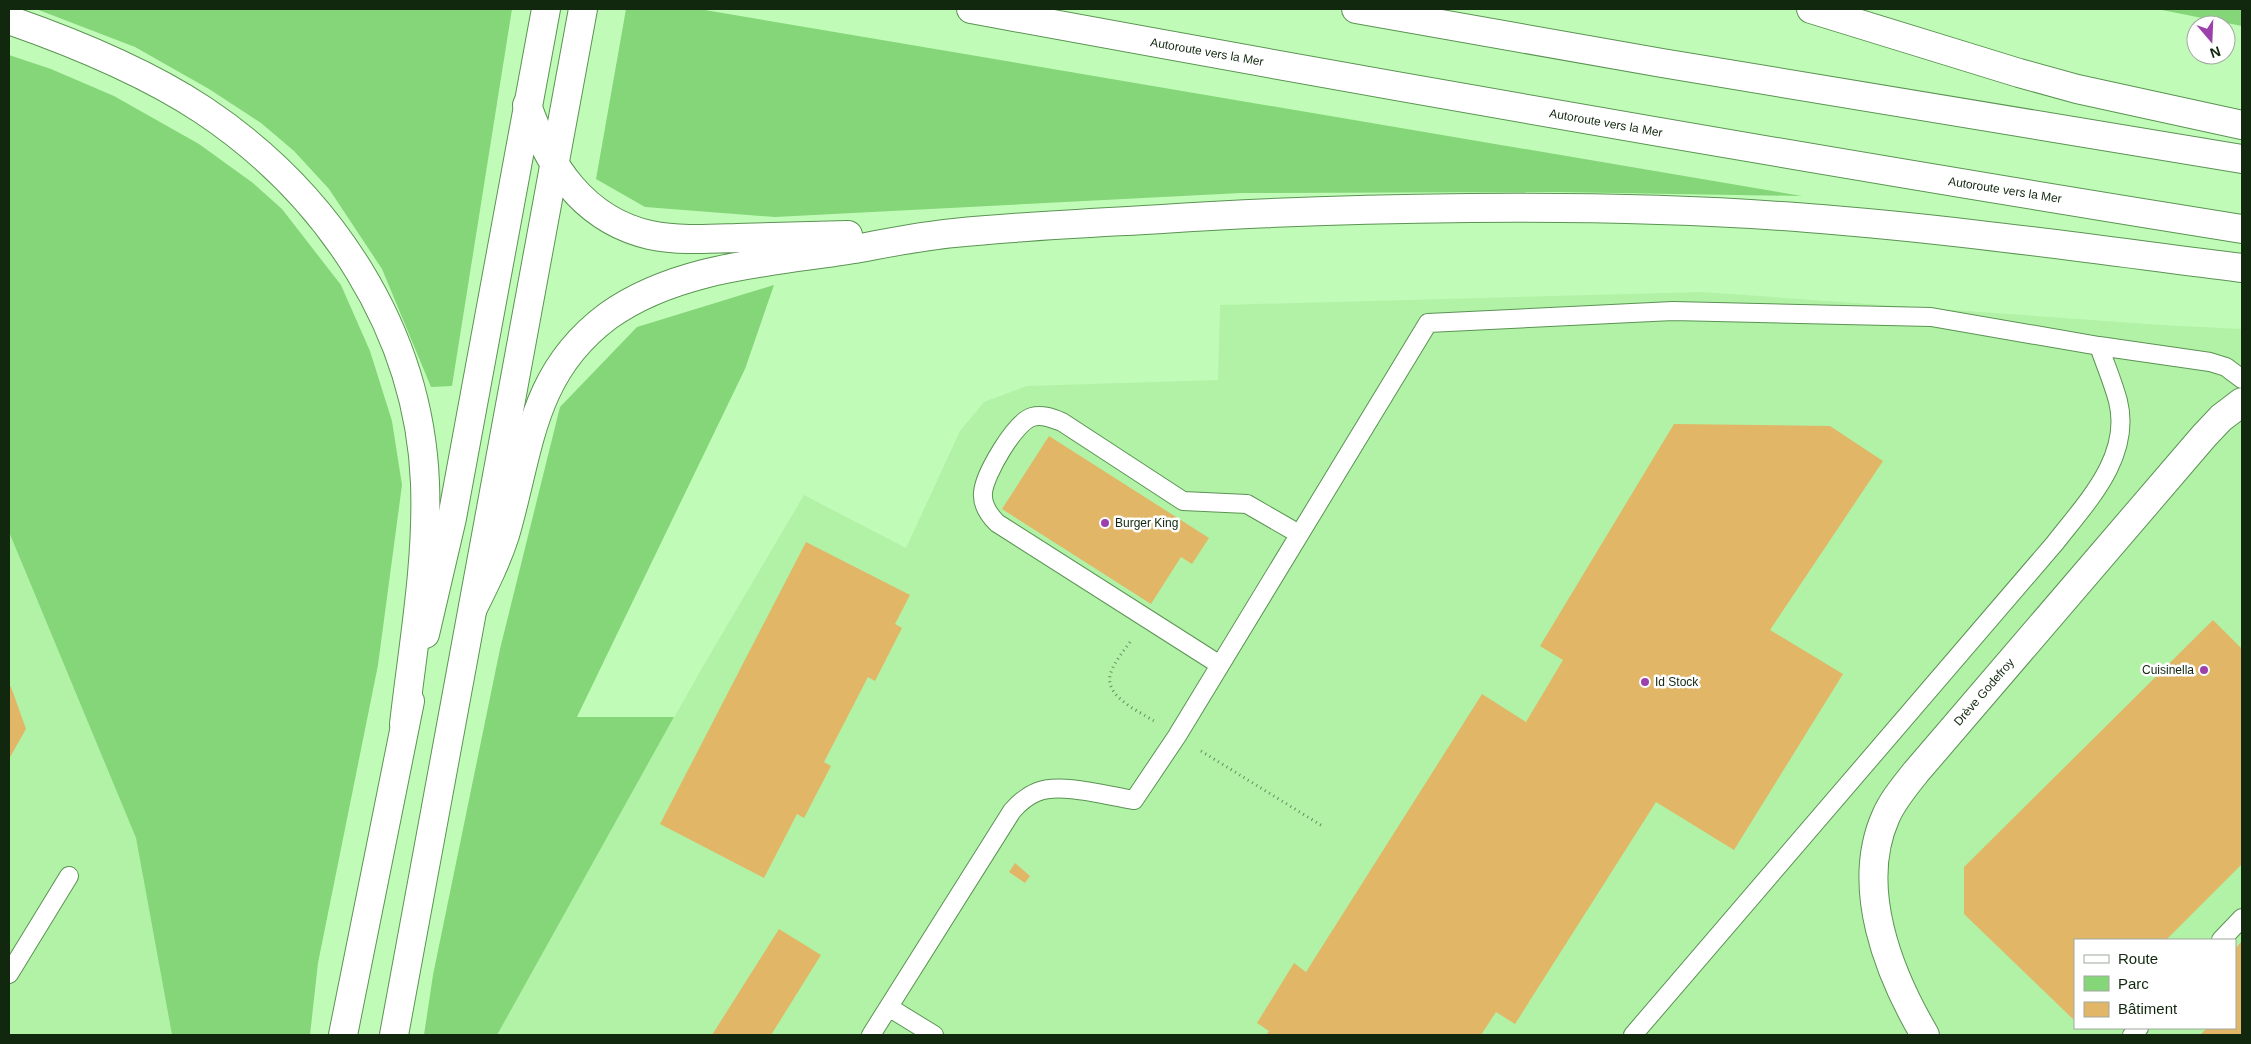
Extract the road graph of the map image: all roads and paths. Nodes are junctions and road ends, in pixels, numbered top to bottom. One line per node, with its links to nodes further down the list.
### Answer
1 (583, 9): 10 (main road)
2 (972, 9): 11 (main road, Autoroute vers la Mer)
3 (1356, 9): 9 (main road)
4 (1811, 9): 8 (main road)
5 (9, 20): 20 (main road)
6 (543, 21): 7 (main road)
7 (527, 105): 10 (main road); 20 (main road)
8 (2242, 125)
9 (2242, 159)
10 (554, 165): 12 (main road); 18 (main road)
11 (2242, 229)
12 (950, 233): 13 (main road); 18 (main road)
13 (2242, 268)
14 (2099, 346): 15 (lane); 17 (lane); 30 (lane)
15 (2242, 379)
16 (2242, 402): 31 (main road, Drève Godefroy)
17 (1299, 534): 19 (lane); 19 (lane)
18 (473, 608): 27 (main road)
19 (1220, 665): 25 (lane)
20 (404, 724): 26 (main road)
21 (69, 876): 24 (lane)
22 (2242, 918): 23 (lane)
23 (2222, 939)
24 (9, 974)
25 (890, 1008): 28 (lane); 29 (lane)
26 (344, 1035)
27 (394, 1035)
28 (871, 1035)
29 (934, 1035)
30 (1633, 1035)
31 (1926, 1035)

